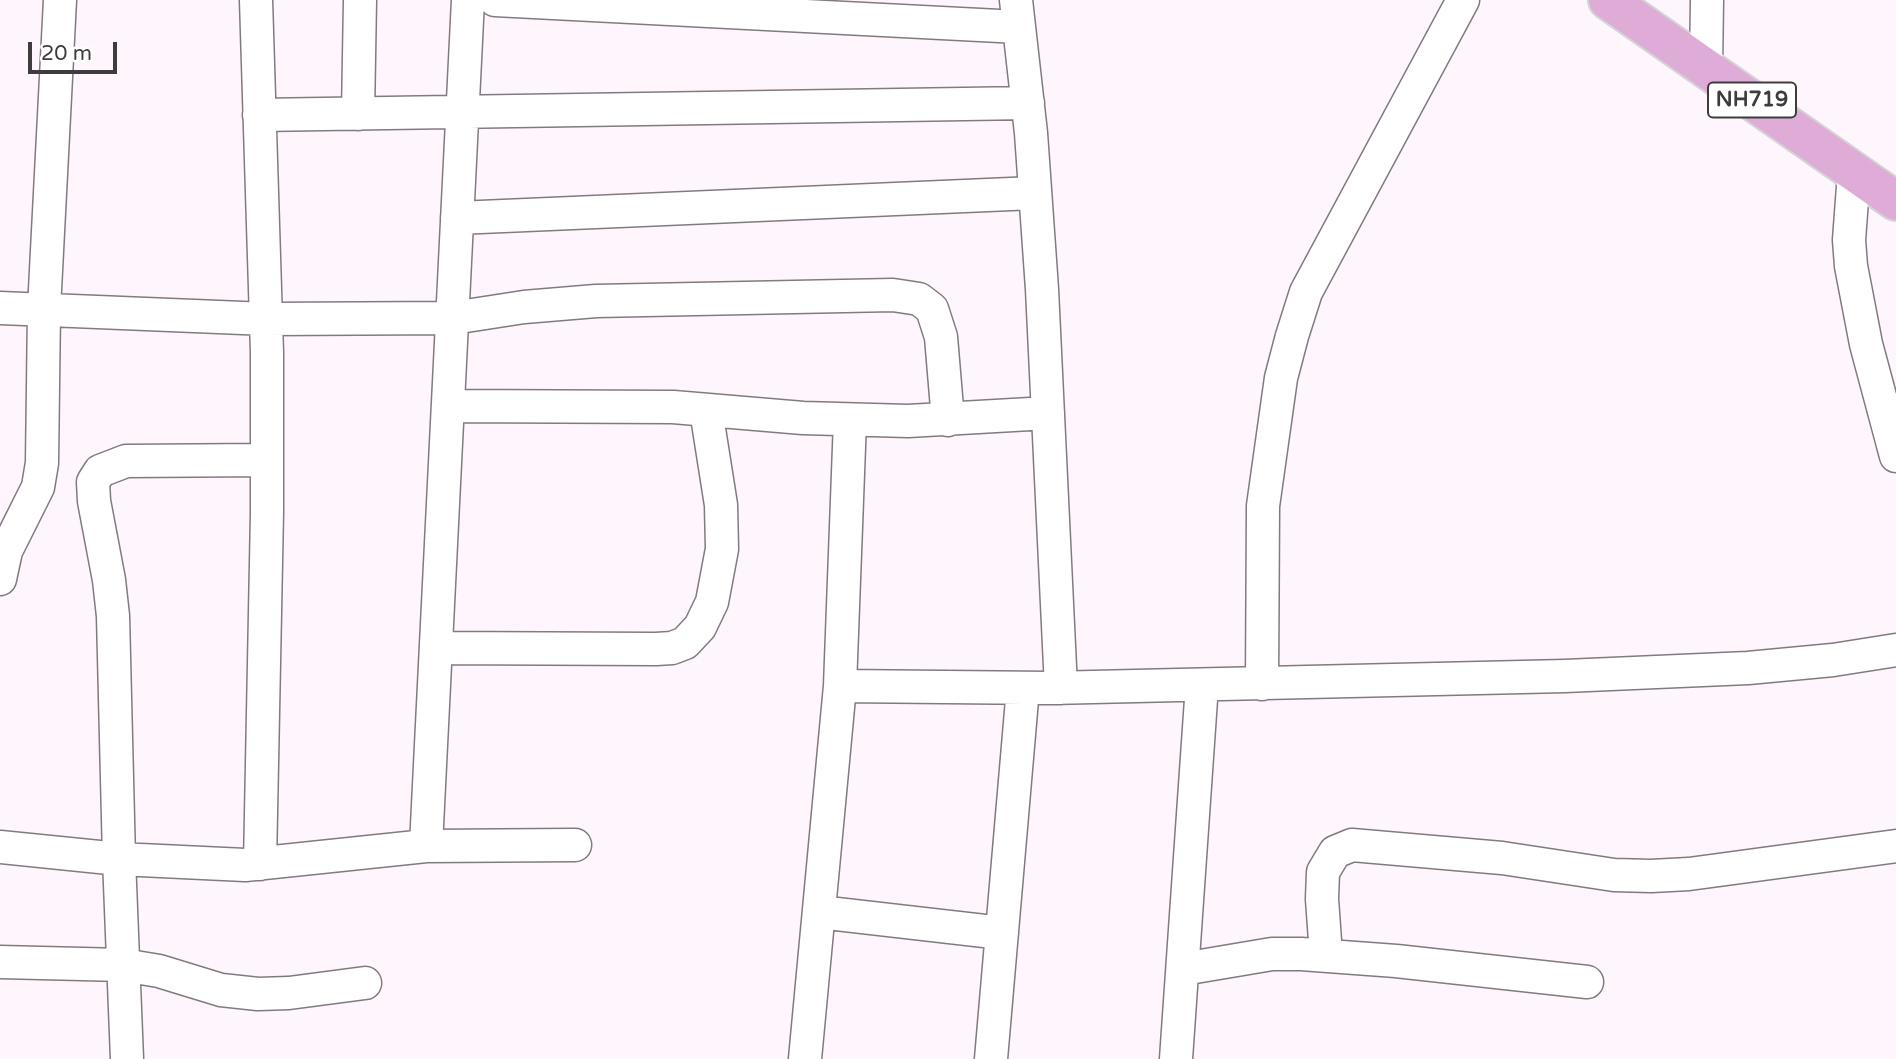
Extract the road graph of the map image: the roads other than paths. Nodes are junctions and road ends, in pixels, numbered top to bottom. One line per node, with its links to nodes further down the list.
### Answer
1 (60, 0): 20 (street)
2 (256, 0): 14 (street)
3 (360, 0): 13 (street)
4 (468, 0): 12 (street)
5 (495, 0): 9 (street)
6 (1464, 0): 33 (street)
7 (1608, 0): 10 (highway, NH719)
8 (1707, 0): 10 (street)
9 (1017, 13): 11 (street)
10 (1706, 68): 15 (highway, NH719)
11 (1028, 103): 12 (street); 16 (street)
12 (462, 112): 13 (street); 18 (street)
13 (358, 114): 14 (street)
14 (259, 115): 22 (street)
15 (1854, 173): 17 (highway, NH719); 28 (street)
16 (1034, 193): 18 (street); 25 (street)
17 (1896, 201)
18 (457, 218): 21 (street)
19 (0, 308): 20 (street)
20 (44, 309): 22 (street); 30 (street)
21 (453, 318): 22 (street); 23 (street); 27 (street)
22 (267, 319): 29 (street)
23 (448, 406): 24 (street); 31 (street)
24 (706, 410): 26 (street); 31 (street)
25 (1048, 412): 27 (street); 37 (street)
26 (850, 420): 27 (street); 35 (street)
27 (948, 420)
28 (1896, 456)
29 (266, 460): 42 (street); 43 (street)
30 (0, 579)
31 (436, 648): 39 (street)
32 (1896, 650): 33 (street)
33 (1262, 684): 34 (street)
34 (1202, 685): 37 (street); 49 (street)
35 (840, 687): 36 (street); 44 (street)
36 (1023, 688): 37 (street); 45 (street)
37 (1061, 688)
38 (575, 845): 39 (street)
39 (426, 846): 43 (street)
40 (1896, 846): 46 (street)
41 (0, 847): 42 (street)
42 (119, 859): 43 (street); 48 (street)
43 (260, 863)
44 (819, 912): 45 (street); 53 (street)
45 (1002, 933): 54 (street)
46 (1326, 955): 49 (street); 50 (street)
47 (0, 962): 48 (street)
48 (123, 965): 51 (street); 52 (street)
49 (1183, 969): 55 (street)
50 (1587, 982)
51 (365, 983)
52 (127, 1059)
53 (806, 1059)
54 (991, 1059)
55 (1176, 1059)

